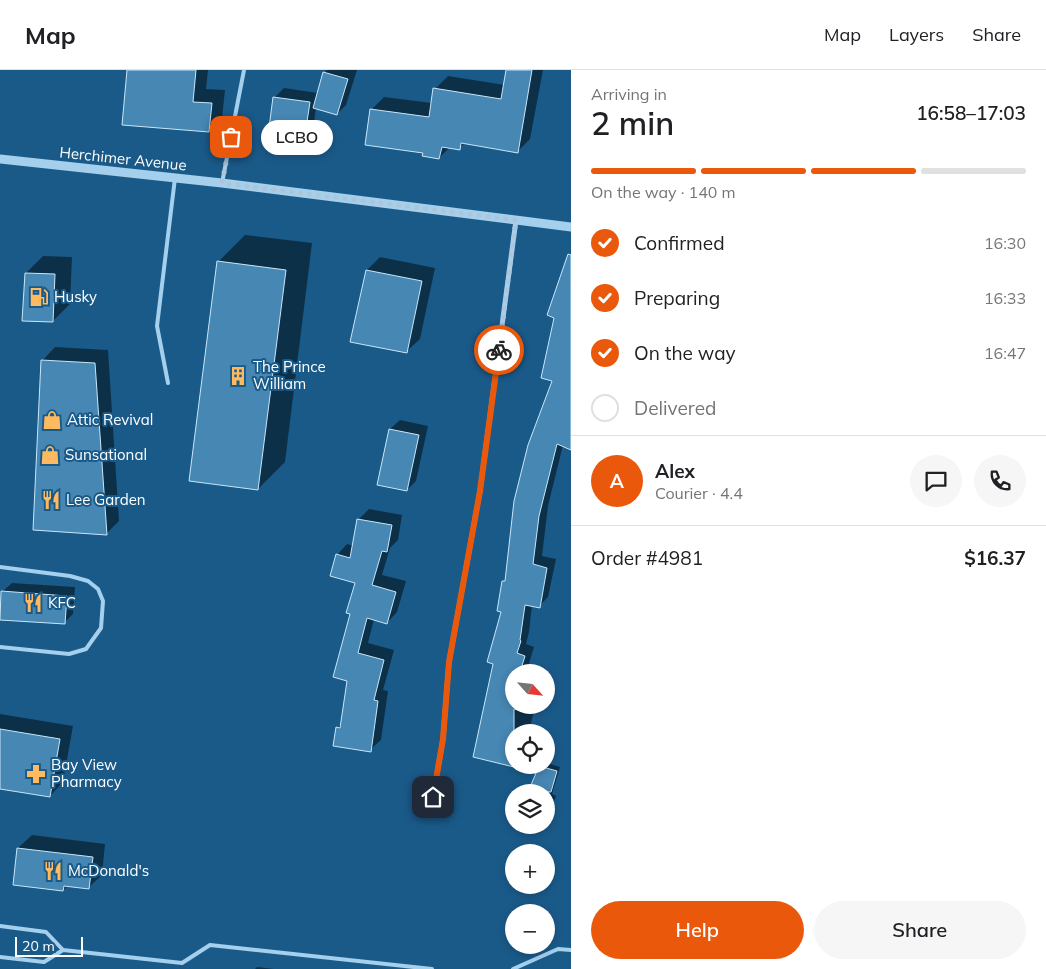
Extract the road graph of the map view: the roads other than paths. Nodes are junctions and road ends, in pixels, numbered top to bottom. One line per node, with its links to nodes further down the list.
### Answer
1 (244, 70): 4 (lane)
2 (0, 159): 3 (street, Herchimer Avenue)
3 (175, 178): 4 (street, Herchimer Avenue); 7 (lane)
4 (222, 183): 5 (street, Herchimer Avenue)
5 (516, 220): 6 (street, Herchimer Avenue); 10 (street)
6 (571, 226)
7 (168, 383)
8 (0, 567): 9 (lane)
9 (0, 647)
10 (433, 797)
11 (0, 926): 12 (lane)
12 (63, 950): 14 (lane); 15 (lane)
13 (571, 950): 16 (lane)
14 (0, 957)
15 (432, 969)
16 (513, 969)

